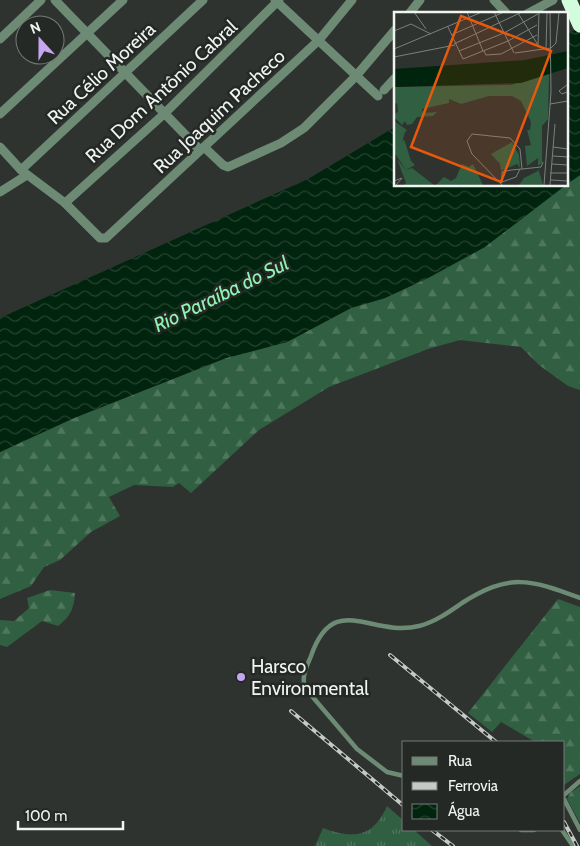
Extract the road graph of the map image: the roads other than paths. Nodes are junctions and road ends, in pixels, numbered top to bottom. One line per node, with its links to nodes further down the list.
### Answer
1 (41, 0): 17 (street)
2 (55, 0): 16 (street)
3 (124, 0): 16 (street)
4 (203, 0): 19 (street, Rua Célio Moreira)
5 (352, 0): 18 (street, Rua Joaquim Pacheco)
6 (420, 0): 11 (street)
7 (494, 0): 12 (street)
8 (569, 0): 14 (highway)
9 (277, 1): 18 (street); 23 (street, Rua Dom Antônio Cabral)
10 (548, 1): 13 (street)
11 (410, 12)
12 (505, 12)
13 (530, 12)
14 (580, 26)
15 (394, 31): 20 (street)
16 (89, 34): 19 (street); 22 (street)
17 (0, 39)
18 (319, 40): 20 (street); 25 (street, Rua Joaquim Pacheco)
19 (126, 74): 23 (street); 26 (street, Rua Célio Moreira)
20 (356, 76): 21 (street); 25 (street)
21 (394, 79)
22 (0, 114)
23 (164, 114): 25 (street); 28 (street, Rua Dom Antônio Cabral)
24 (0, 147): 26 (street)
25 (202, 148): 28 (street, Rua Joaquim Pacheco)
26 (24, 172): 27 (street, Rua Célio Moreira); 28 (street)
27 (0, 192)
28 (65, 204)
29 (580, 598): 30 (lane)
30 (402, 776)
31 (580, 781): 32 (lane)
32 (565, 794)
33 (565, 801): 34 (lane)
34 (580, 830)
35 (563, 831): 36 (lane)
36 (573, 846)

